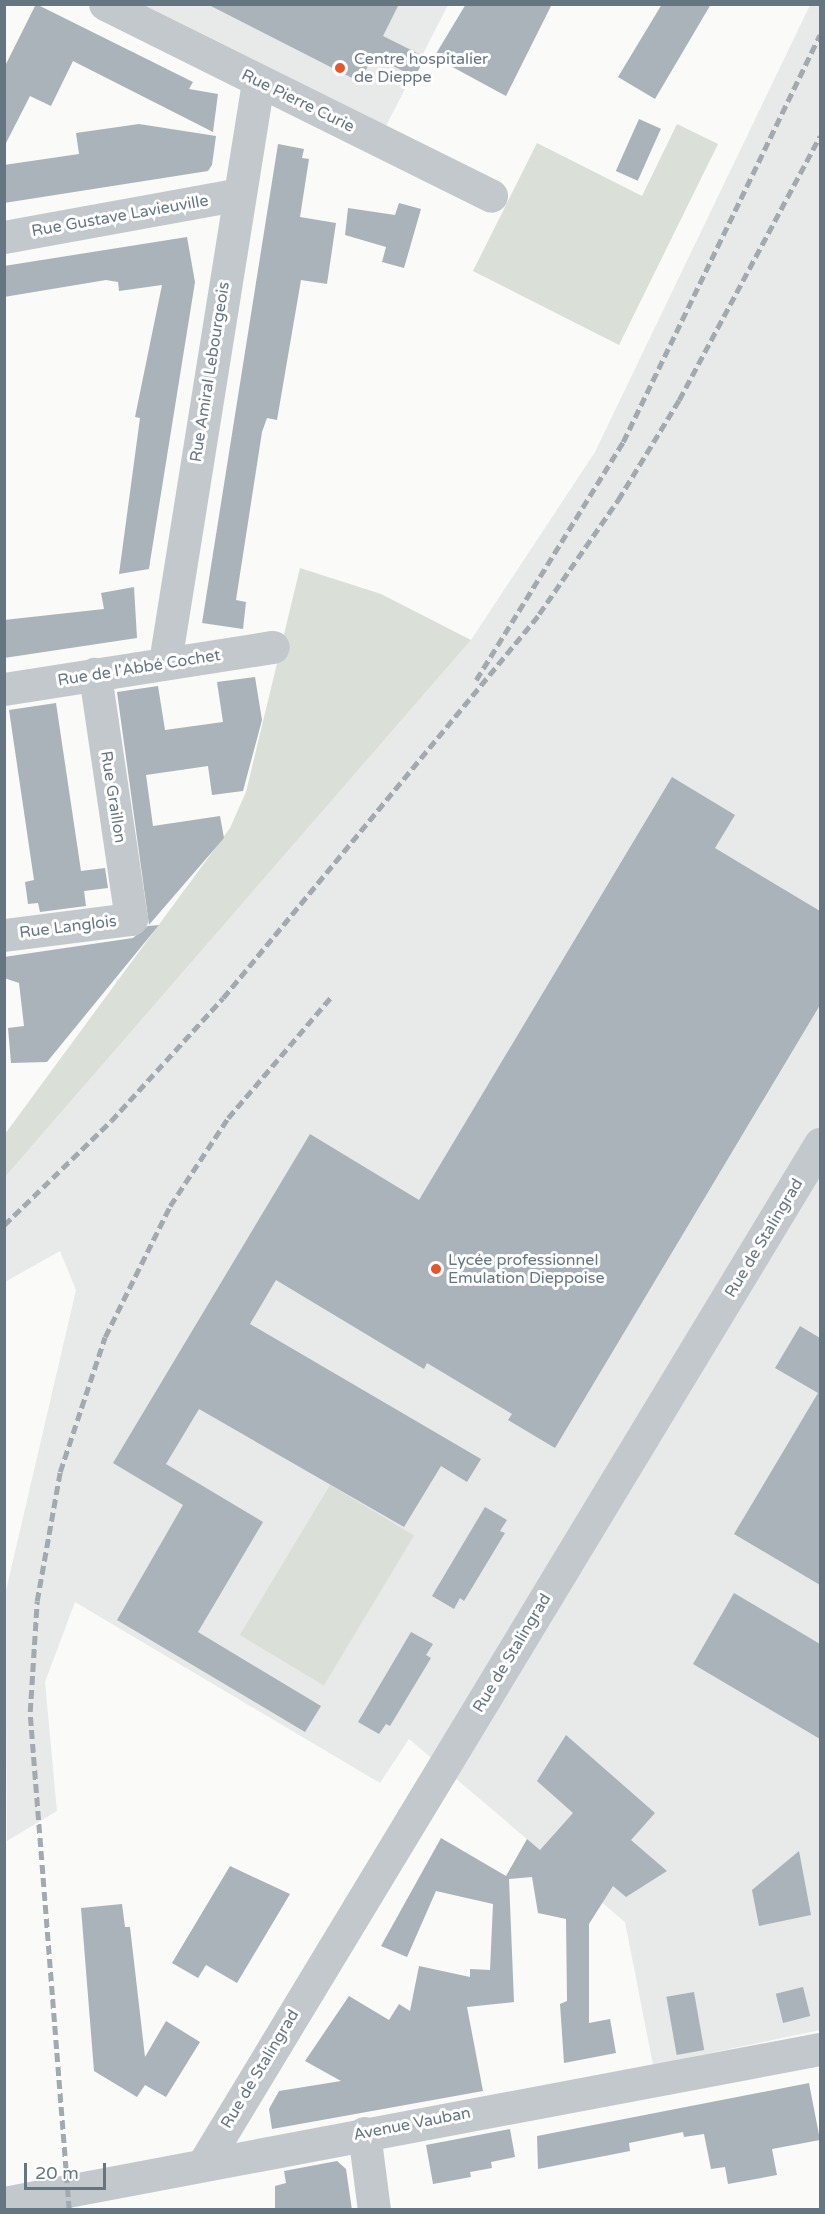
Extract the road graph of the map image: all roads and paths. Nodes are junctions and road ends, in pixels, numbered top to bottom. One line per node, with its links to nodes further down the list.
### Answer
1 (105, 4): 2 (street, Rue Pierre Curie)
2 (258, 81): 3 (street, Rue Amiral Lebourgeois); 4 (street, Rue Pierre Curie)
3 (237, 195): 5 (street, Rue Gustave Lavieuville); 7 (street, Rue Amiral Lebourgeois)
4 (491, 196)
5 (4, 237)
6 (273, 647): 7 (street, Rue de l'Abbé Cochet)
7 (165, 663): 8 (street, Rue de l'Abbé Cochet)
8 (94, 675): 9 (street, Rue de l'Abbé Cochet); 10 (street, Rue Graillon)
9 (4, 689)
10 (131, 919): 11 (street, Rue Langlois)
11 (4, 935)
12 (820, 1144): 15 (street, Rue de Stalingrad)
13 (820, 2049): 14 (street, Avenue Vauban)
14 (364, 2133): 15 (street, Avenue Vauban); 17 (street)
15 (204, 2163): 16 (street, Avenue Vauban)
16 (4, 2203)
17 (374, 2210)

